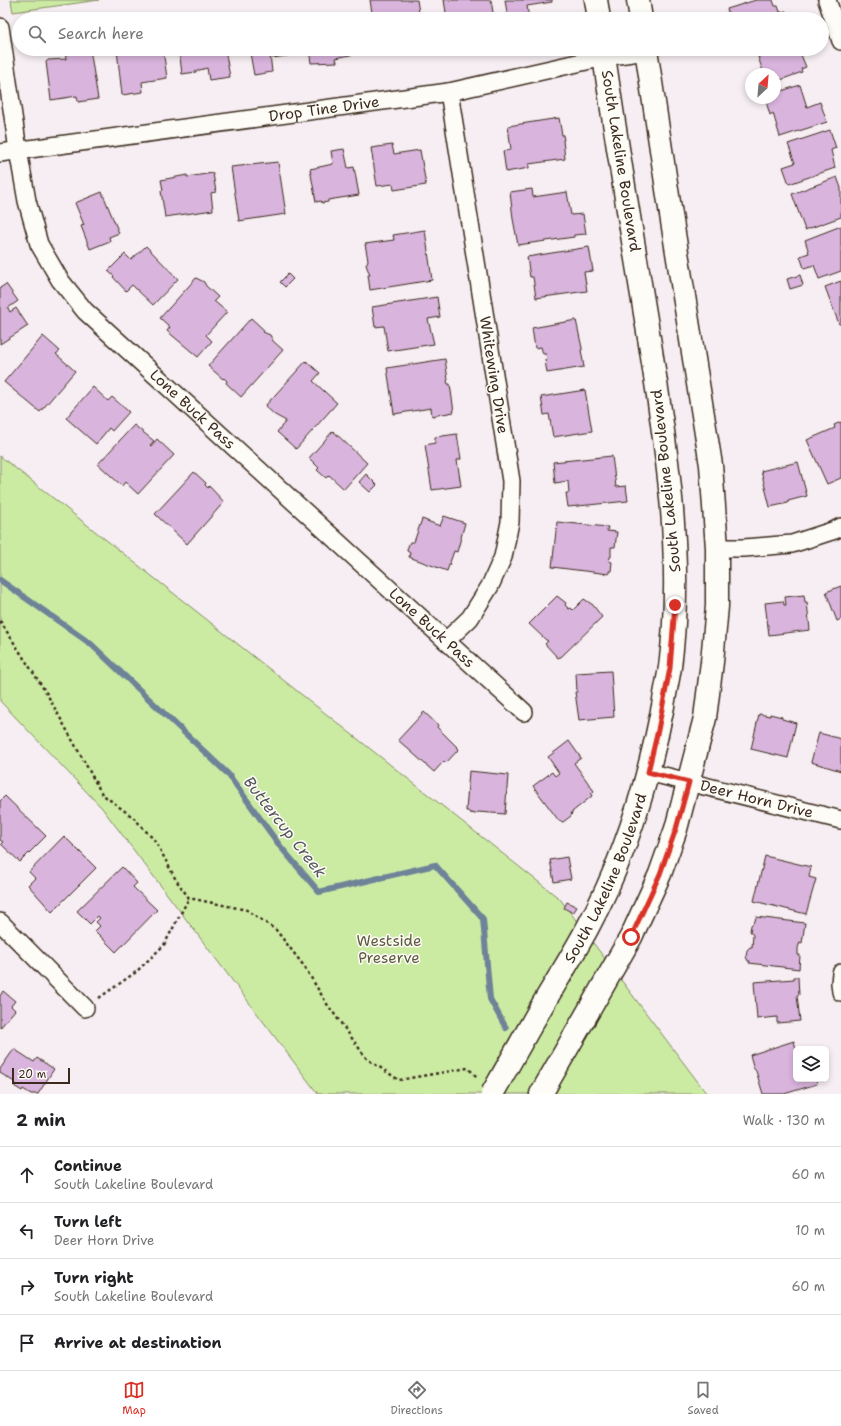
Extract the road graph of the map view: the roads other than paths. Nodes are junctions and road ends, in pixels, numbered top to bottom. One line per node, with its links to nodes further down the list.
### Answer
1 (596, 0): 4 (main road)
2 (638, 0): 5 (main road)
3 (827, 0): 7 (street)
4 (598, 12)
5 (640, 12)
6 (0, 27): 12 (street, Lone Buck Pass)
7 (841, 41)
8 (592, 56): 11 (street, Drop Tine Drive)
9 (604, 56): 18 (main road, South Lakeline Boulevard)
10 (647, 56): 15 (main road)
11 (449, 92): 12 (street, Drop Tine Drive); 16 (street, Whitewing Drive)
12 (18, 150): 13 (street, Drop Tine Drive); 16 (street, Lone Buck Pass)
13 (0, 153)
14 (841, 527): 15 (street)
15 (717, 548): 19 (main road)
16 (446, 641): 17 (street, Lone Buck Pass)
17 (524, 712)
18 (648, 772): 19 (street, Deer Horn Drive); 25 (main road, South Lakeline Boulevard, bridge)
19 (689, 782): 20 (street, Deer Horn Drive); 26 (main road)
20 (841, 820)
21 (0, 922): 24 (street)
22 (841, 973): 23 (street)
23 (841, 992)
24 (84, 1008)
25 (492, 1094)
26 (541, 1094)

